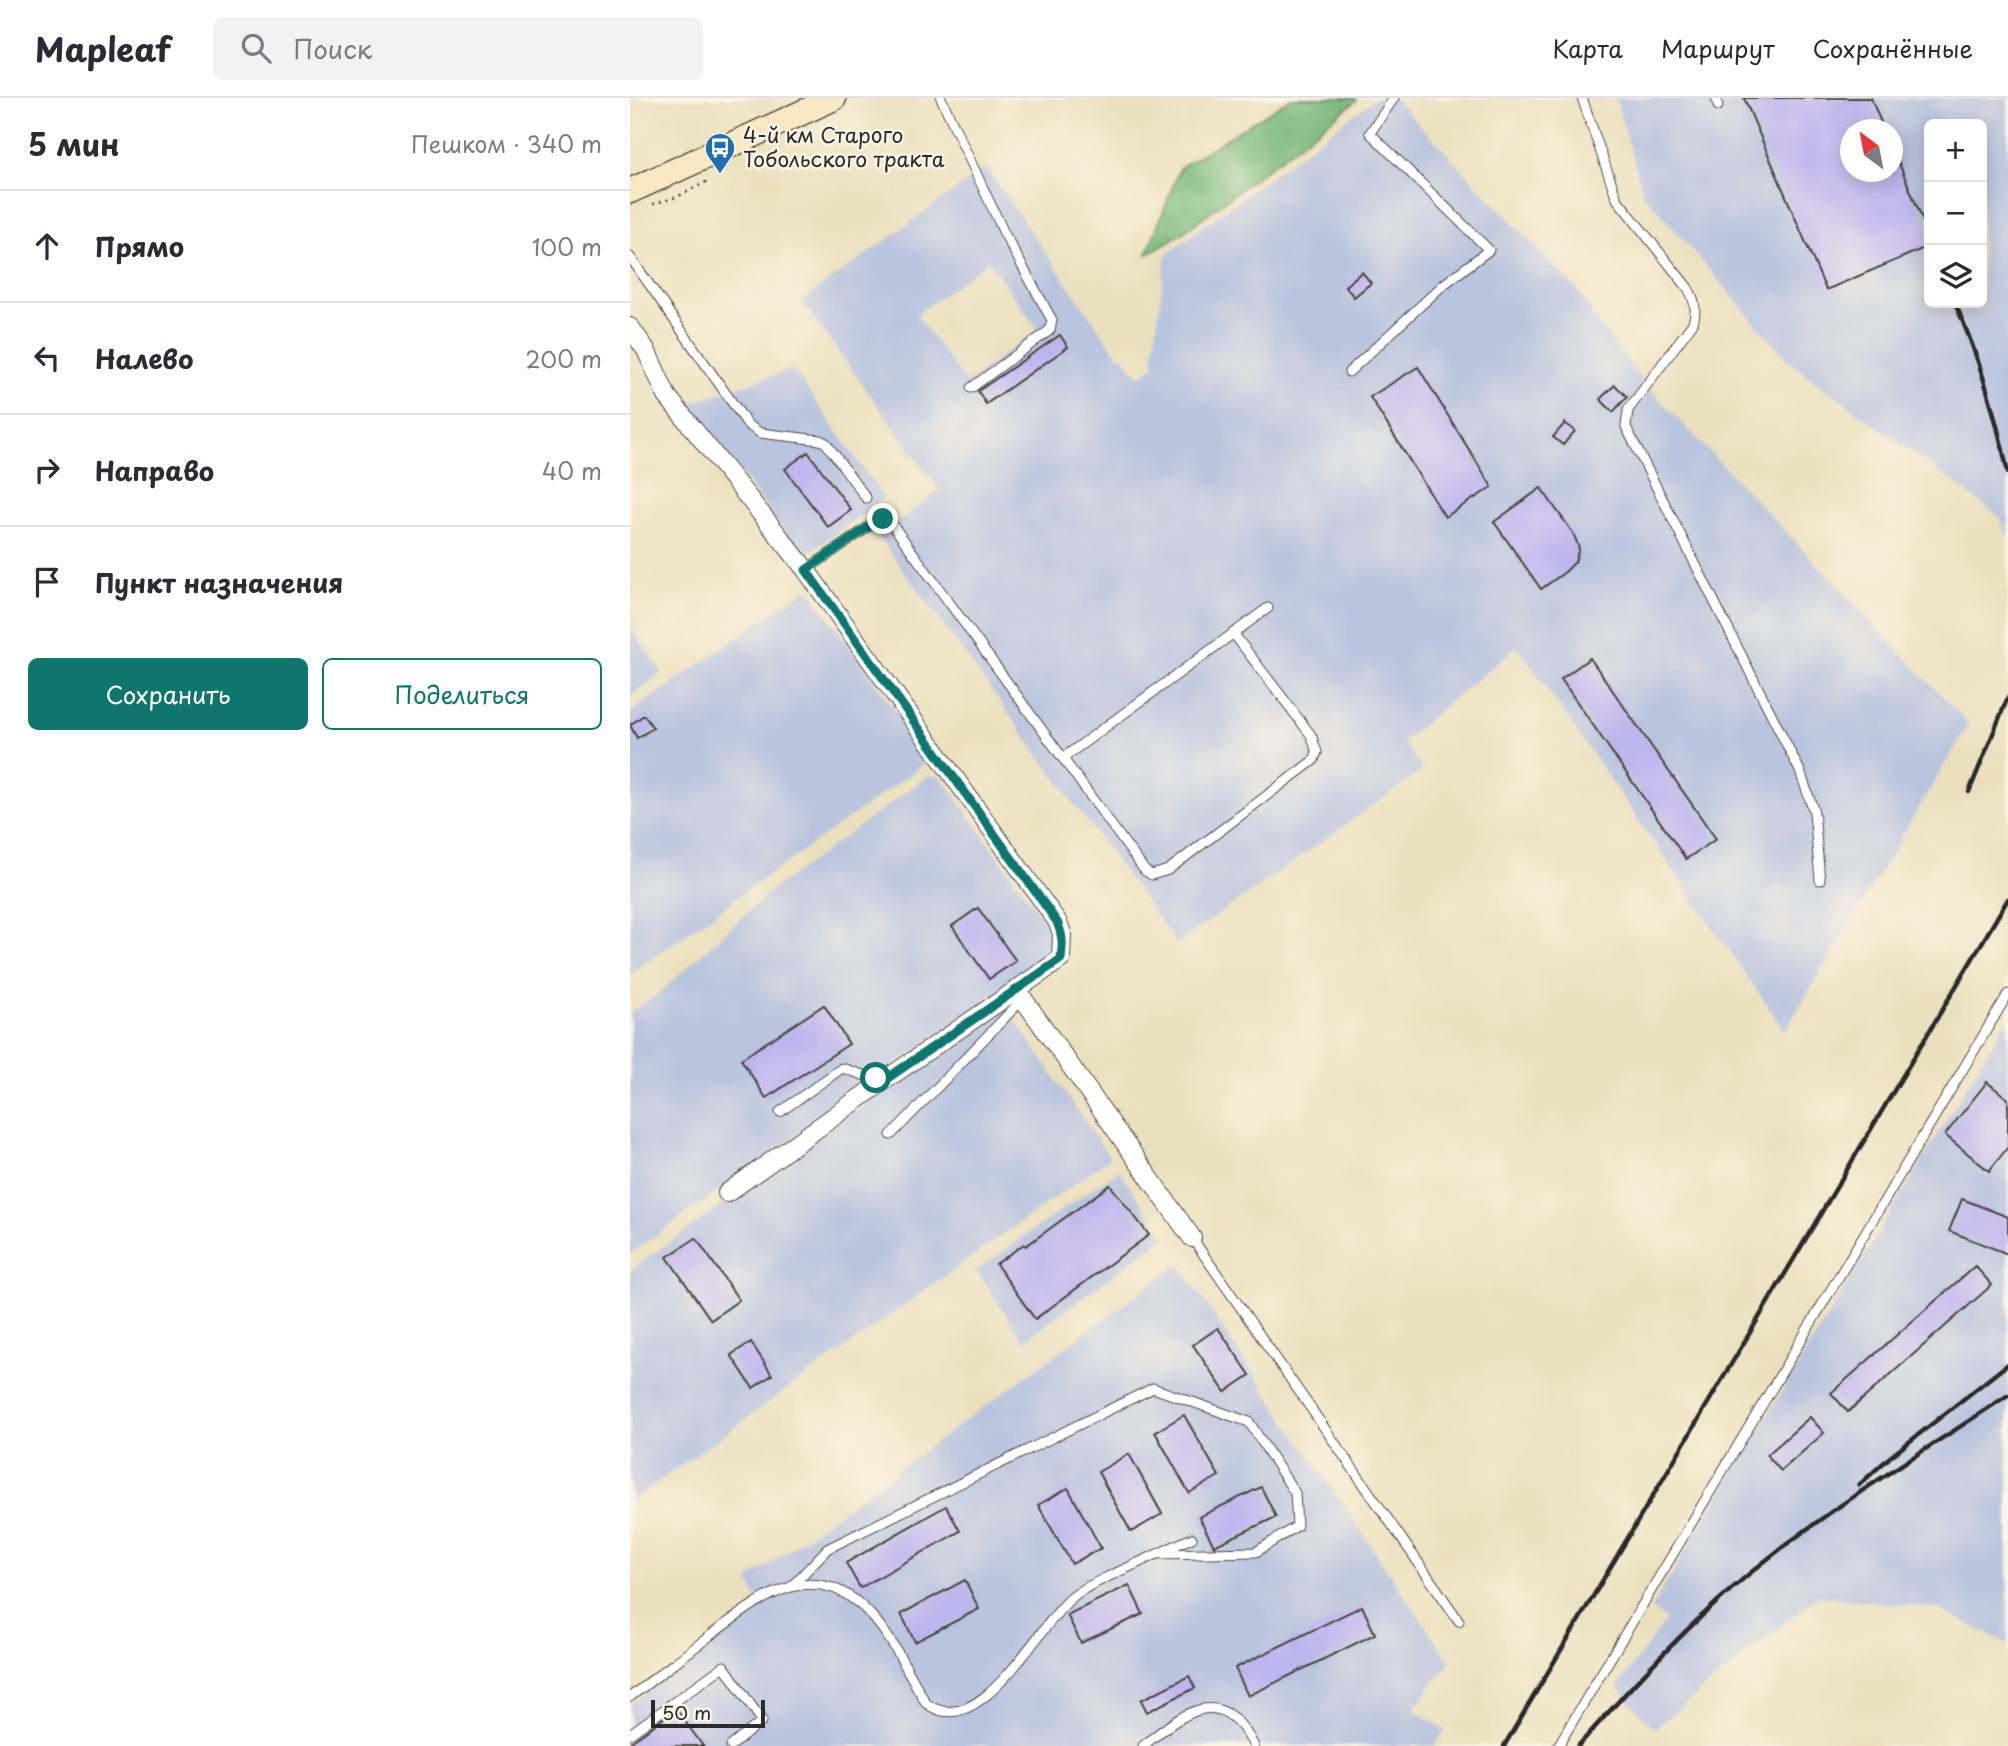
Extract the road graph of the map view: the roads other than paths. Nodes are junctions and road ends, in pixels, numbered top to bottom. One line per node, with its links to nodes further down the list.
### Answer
1 (834, 98): 5 (street)
2 (941, 98): 9 (lane)
3 (1394, 98): 8 (lane)
4 (1582, 98): 15 (lane)
5 (630, 191)
6 (630, 257): 10 (lane)
7 (630, 327): 11 (street)
8 (1349, 372)
9 (971, 387)
10 (866, 498)
11 (806, 570): 14 (lane); 17 (street)
12 (1268, 608): 13 (lane)
13 (1233, 634): 14 (lane); 14 (lane)
14 (1063, 758)
15 (1820, 880)
16 (2008, 994): 32 (lane)
17 (1020, 995): 18 (street); 20 (lane); 22 (street)
18 (882, 1082): 19 (lane); 21 (street)
19 (780, 1112)
20 (891, 1135)
21 (727, 1193)
22 (1192, 1238): 26 (lane)
23 (1192, 1538): 24 (lane)
24 (1158, 1554): 25 (lane); 25 (lane)
25 (792, 1586): 27 (lane)
26 (1459, 1621)
27 (630, 1697)
28 (630, 1734): 29 (lane)
29 (731, 1746)
30 (1143, 1746): 31 (lane)
31 (1254, 1746)
32 (1558, 1746)

